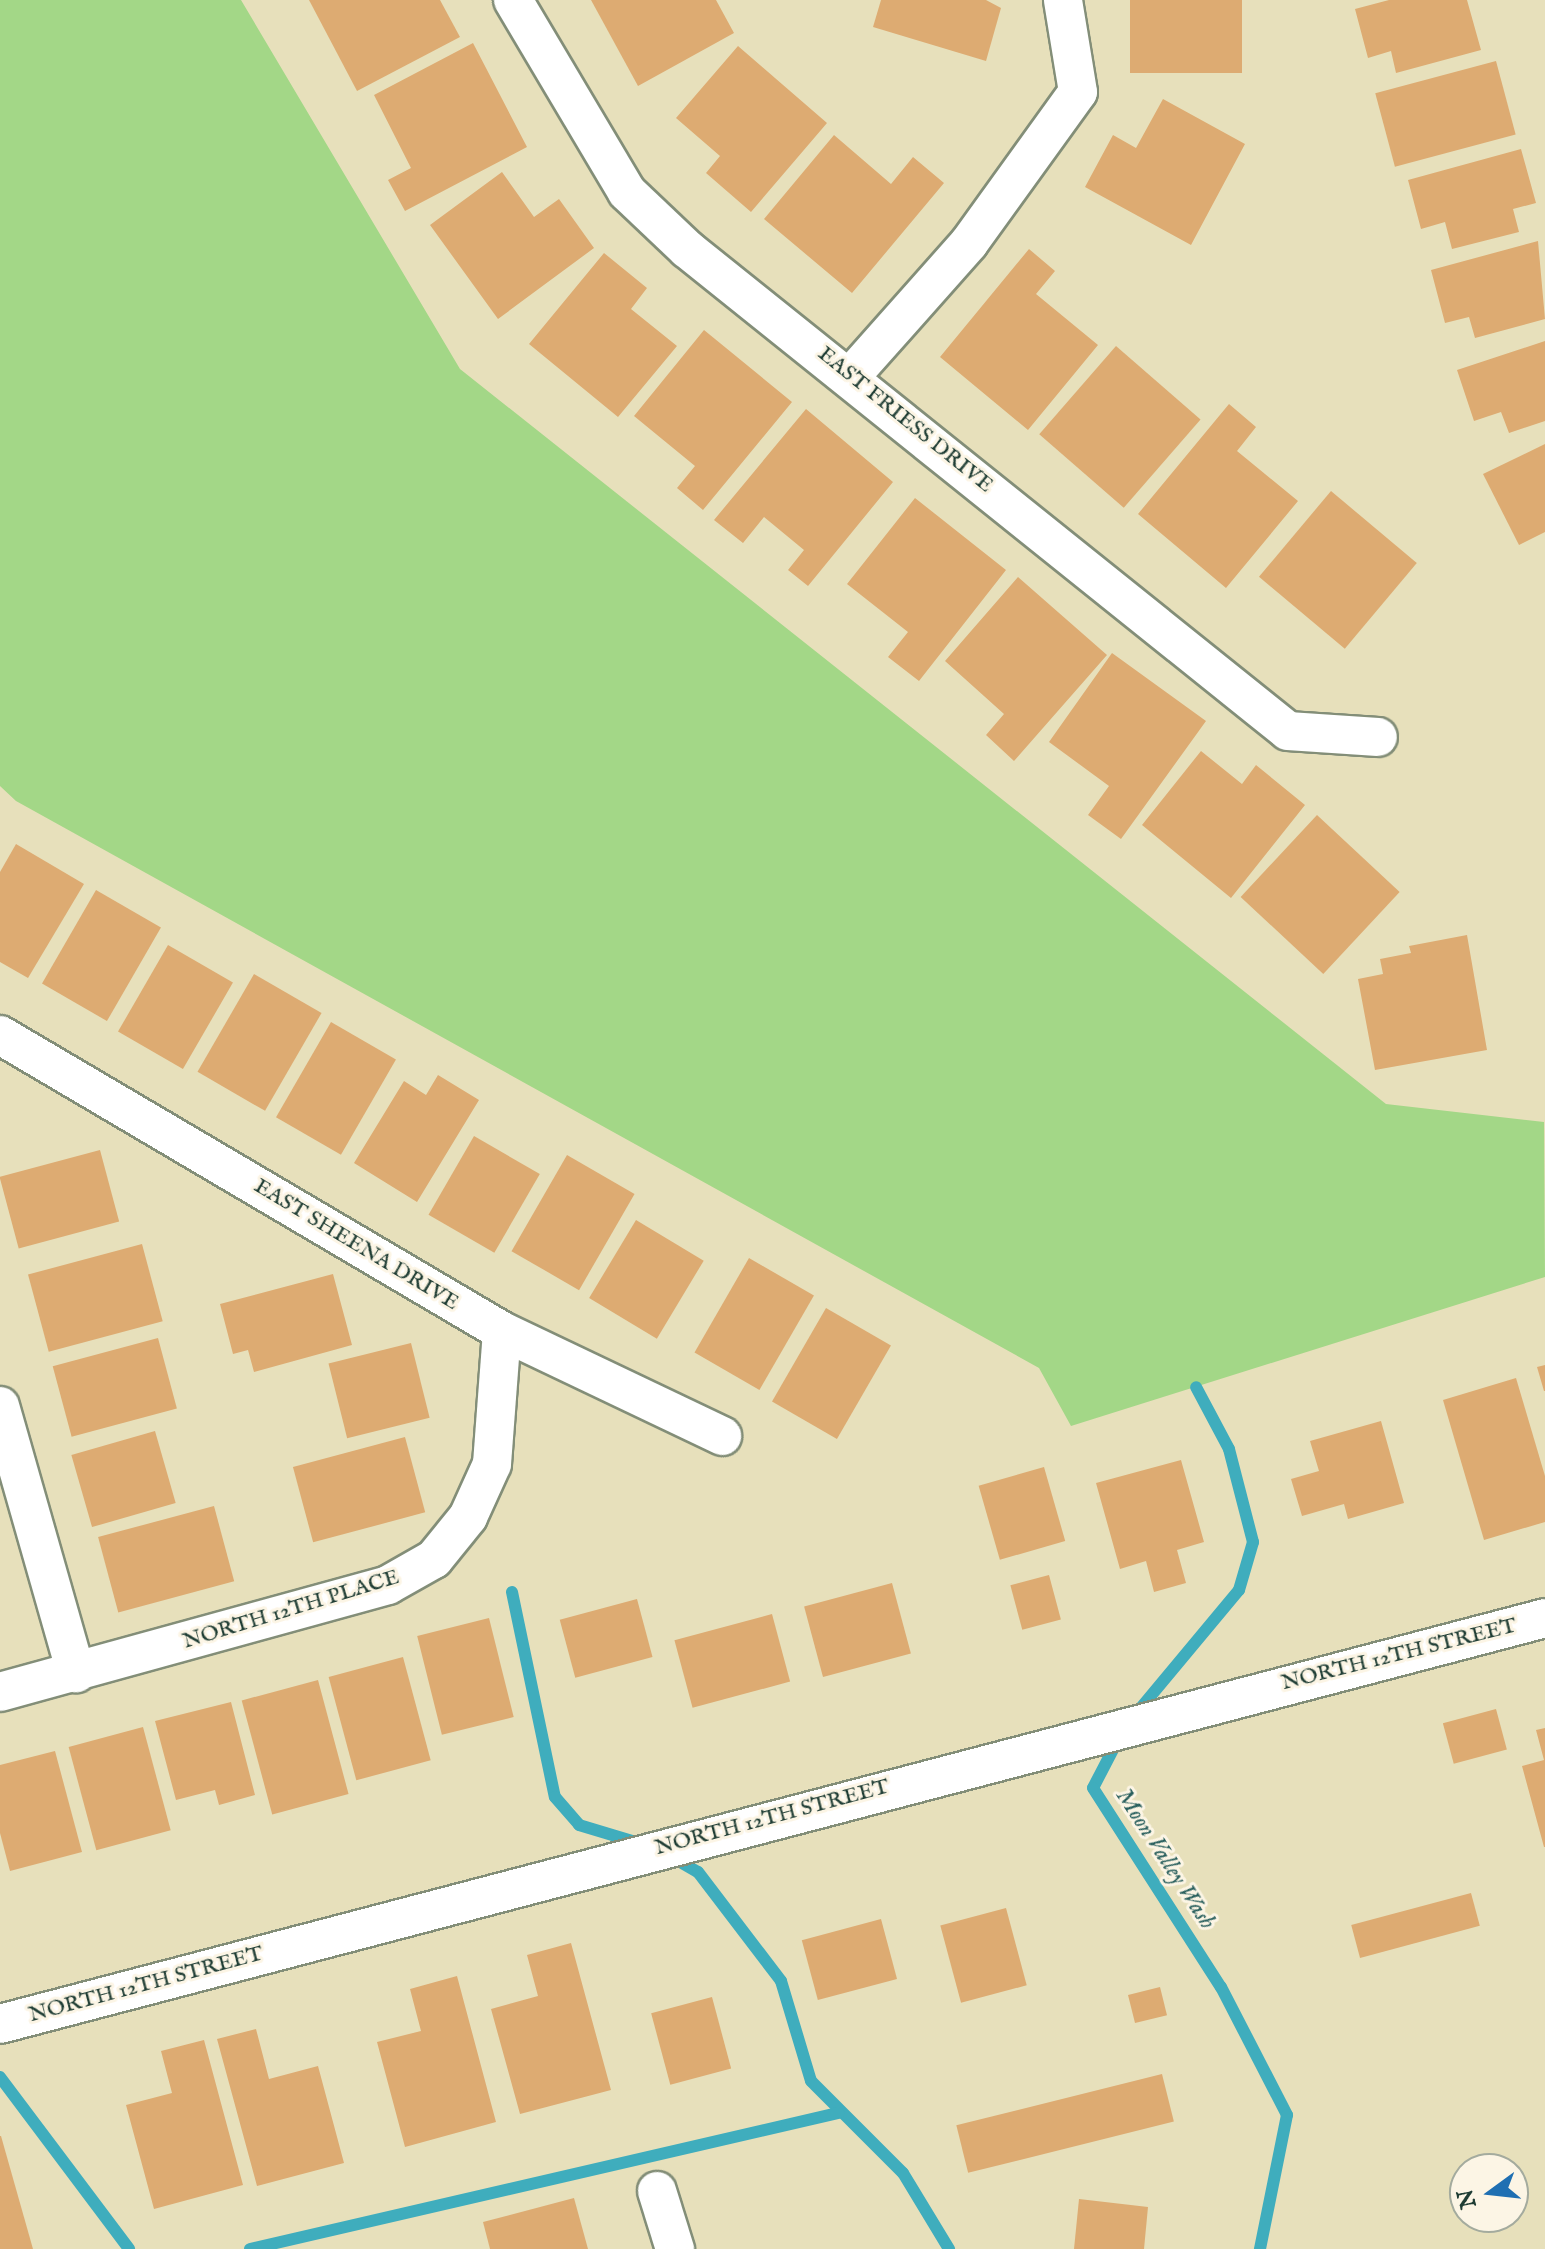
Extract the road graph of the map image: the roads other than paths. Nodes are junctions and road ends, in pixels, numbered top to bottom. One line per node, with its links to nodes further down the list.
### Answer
1 (513, 0): 3 (street, EAST FRIESS DRIVE)
2 (1063, 0): 3 (street)
3 (851, 376): 4 (street, EAST FRIESS DRIVE)
4 (1378, 737)
5 (3, 1042): 6 (street, EAST SHEENA DRIVE)
6 (502, 1331): 8 (street, EAST SHEENA DRIVE); 10 (street, NORTH 12TH PLACE)
7 (0, 1406): 10 (street)
8 (722, 1436)
9 (1545, 1618): 12 (street, NORTH 12TH STREET)
10 (76, 1673): 11 (street, NORTH 12TH PLACE)
11 (0, 1692)
12 (0, 2024)
13 (657, 2191): 14 (street)
14 (675, 2249)

